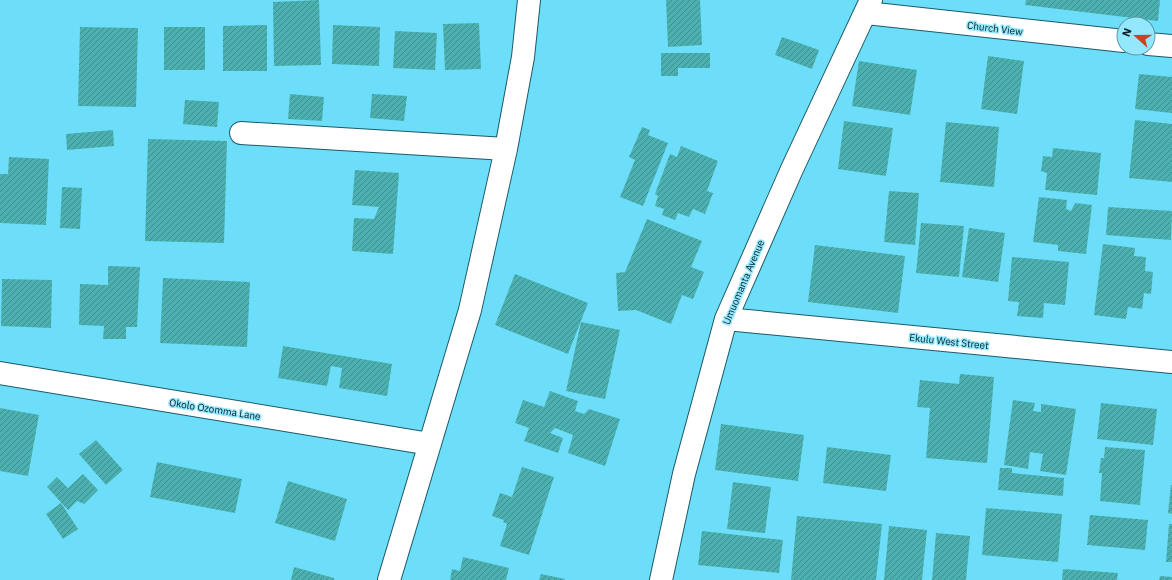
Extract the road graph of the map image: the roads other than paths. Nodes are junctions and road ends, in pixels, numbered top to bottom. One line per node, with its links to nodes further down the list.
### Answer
1 (529, 0): 7 (street)
2 (868, 6): 3 (street, Church View); 8 (street, Umuomanta Avenue)
3 (1116, 40)
4 (1156, 45): 5 (street)
5 (1172, 46)
6 (241, 133): 7 (street)
7 (506, 149): 11 (street)
8 (726, 319): 9 (street, Ekulu West Street); 13 (street, Umuomanta Avenue)
9 (1172, 362)
10 (0, 373): 11 (street, Okolo Ozomma Lane)
11 (430, 444): 12 (street)
12 (389, 580)
13 (661, 580)

